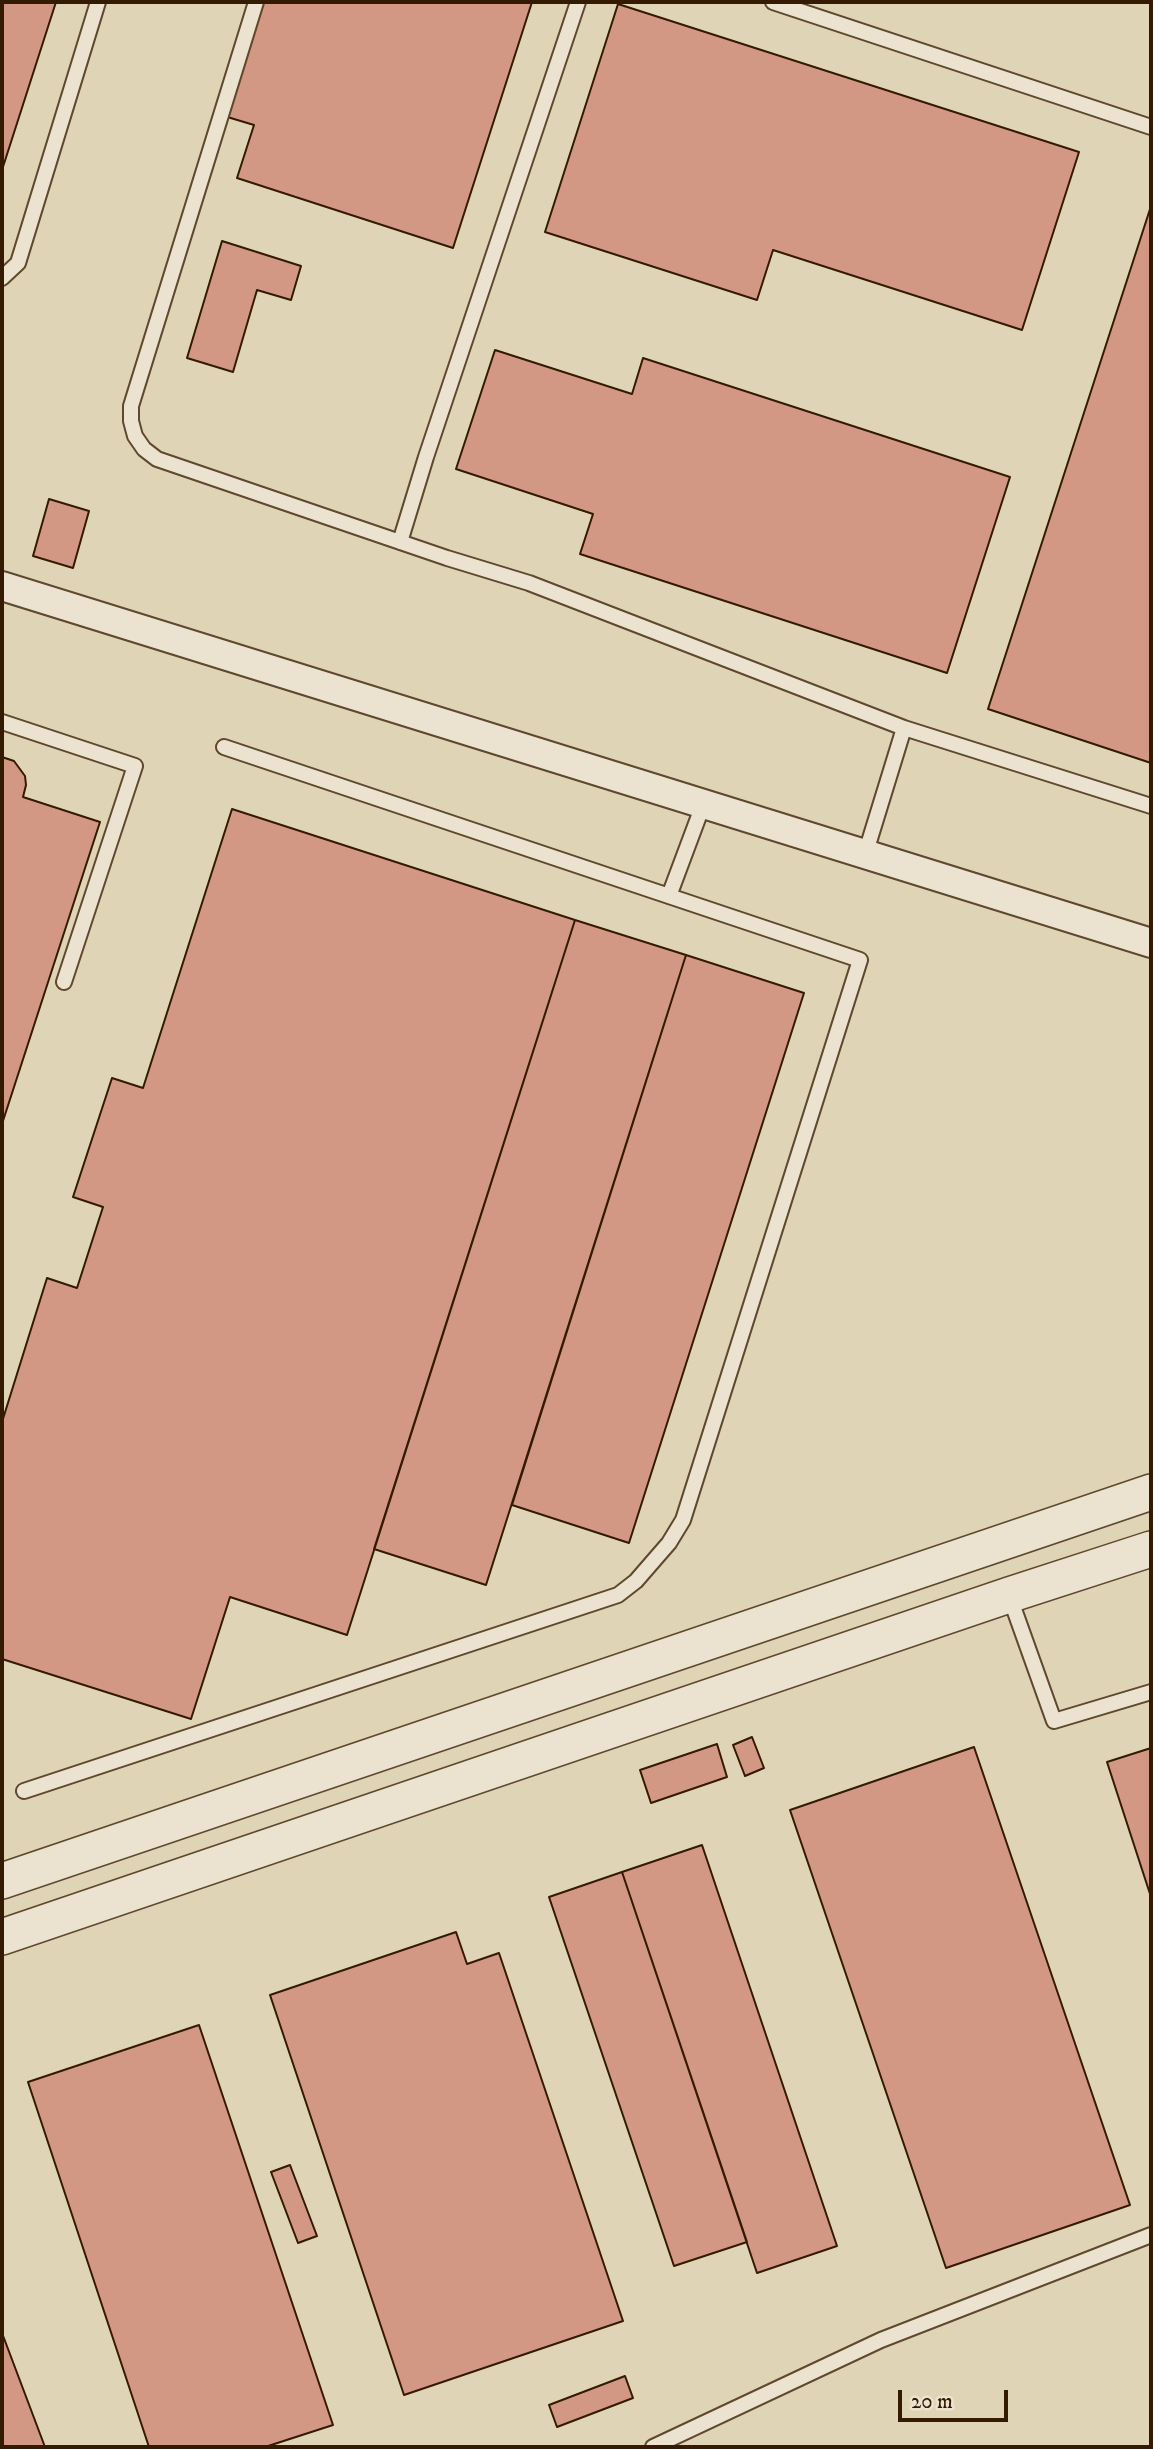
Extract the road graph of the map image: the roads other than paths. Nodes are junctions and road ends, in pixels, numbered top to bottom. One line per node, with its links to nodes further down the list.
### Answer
1 (98, 2): 6 (lane)
2 (256, 2): 7 (lane)
3 (578, 2): 7 (lane)
4 (773, 2): 5 (lane)
5 (1151, 127)
6 (2, 278)
7 (400, 542): 10 (lane)
8 (2, 586): 12 (street)
9 (2, 722): 17 (lane)
10 (904, 728): 13 (lane); 14 (lane)
11 (224, 747): 15 (lane)
12 (703, 805): 14 (street); 15 (lane)
13 (1151, 806)
14 (865, 855): 16 (street)
15 (669, 896): 23 (lane)
16 (1151, 943)
17 (64, 982)
18 (1151, 1492): 19 (street)
19 (995, 1545): 21 (street); 24 (street)
20 (1151, 1549): 21 (street)
21 (1009, 1595): 22 (lane); 25 (street)
22 (1151, 1692)
23 (24, 1791)
24 (2, 1881)
25 (2, 1937)
26 (1151, 2235): 27 (lane)
27 (653, 2447)

